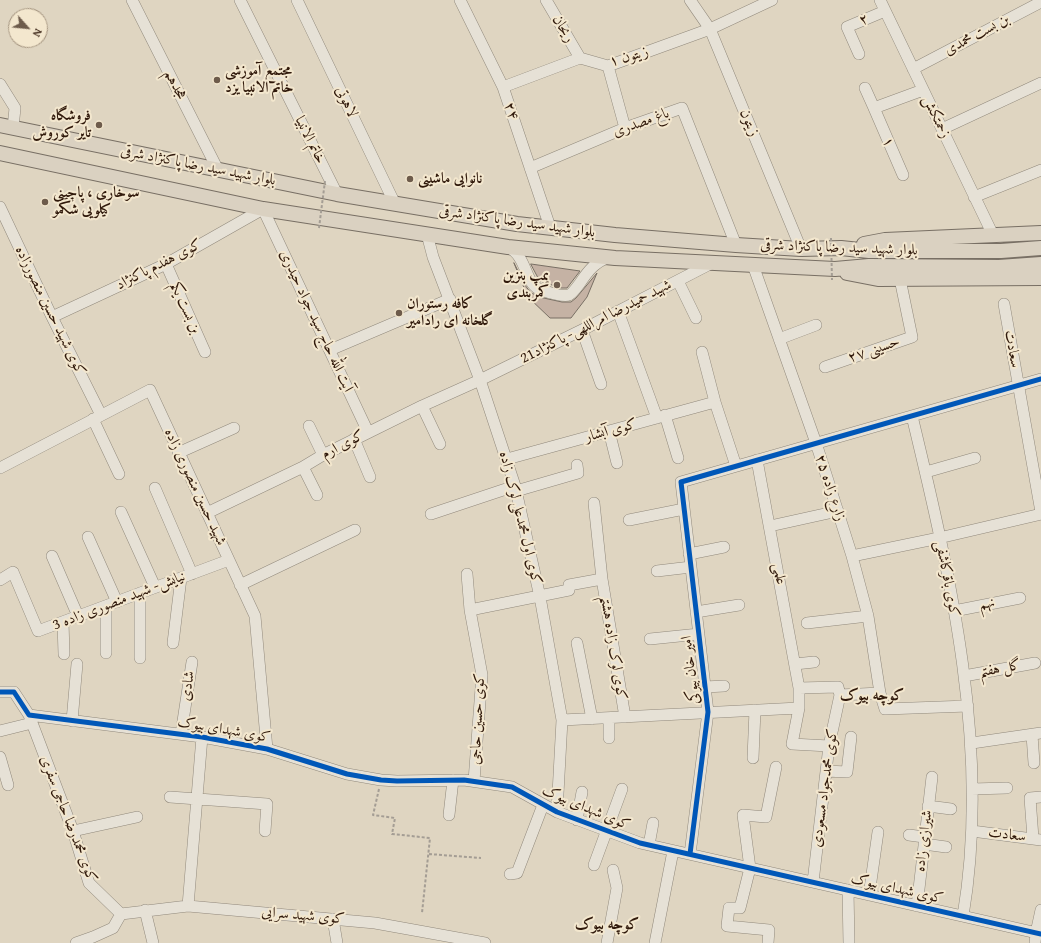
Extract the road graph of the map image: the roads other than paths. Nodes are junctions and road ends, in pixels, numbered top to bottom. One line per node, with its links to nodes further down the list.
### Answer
1 (132, 0): 29 (street, هجدهم)
2 (240, 0): 32 (street, خاتم الانبیا)
3 (297, 0): 34 (street, لاهوتی)
4 (460, 0): 18 (street, ۲۴)
5 (546, 0): 13 (street, ریحان)
6 (690, 0): 11 (street, زیتون)
7 (880, 0): 10 (street, زحمتکش)
8 (766, 1): 11 (street, زیتون ۱)
9 (1041, 2): 15 (street, بن بست محمدی)
10 (885, 12): 12 (street, ۲); 15 (street, زحمتکش)
11 (710, 30): 14 (street, زیتون ۱); 44 (street, زیتون)
12 (859, 54)
13 (580, 58): 14 (street, زیتون ۱); 18 (street)
14 (608, 66): 23 (street)
15 (913, 69): 20 (street, زحمتکش)
16 (1041, 83): 24 (street)
17 (0, 84): 22 (street)
18 (503, 87): 28 (street, ۲۴)
19 (865, 88): 21 (street, ۱)
20 (923, 90): 21 (street); 24 (street, زحمتکش)
21 (874, 108): 31 (street, ۱)
22 (6, 126): 29 (main road, بلوار شهید سید رضا پاکنژاد شرقی)
23 (626, 128): 28 (street, باغ مصدری); 42 (street, باغ مصدری)
24 (942, 129): 33 (street, زحمتکش)
25 (0, 153): 27 (main road, بلوار شهید سید رضا پاکنژاد شرقی)
26 (0, 161): 27 (main road)
27 (53, 165): 36 (main road, بلوار شهید سید رضا پاکنژاد شرقی)
28 (530, 168): 37 (street, ۲۴)
29 (218, 170): 32 (main road, بلوار شهید سید رضا پاکنژاد شرقی)
30 (1041, 170): 33 (street)
31 (903, 175)
32 (337, 194): 34 (main road, بلوار شهید سید رضا پاکنژاد شرقی)
33 (974, 196): 40 (street, زحمتکش)
34 (395, 204): 37 (main road, بلوار شهید سید رضا پاکنژاد شرقی)
35 (0, 207): 58 (street, کوی شهید حسین منصورزاده)
36 (263, 209): 39 (main road, بلوار شهید سید رضا پاکنژاد شرقی); 48 (street, کوی هفدم پاکنژاد); 63 (street, آیت الله حاج سید جواد حیدری)
37 (550, 227): 42 (main road, بلوار شهید سید رضا پاکنژاد شرقی)
38 (1041, 233): 40 (main road)
39 (427, 234): 43 (main road, بلوار شهید سید رضا پاکنژاد شرقی); 55 (street, کوی اول محمدعلی لوک زاده)
40 (993, 235): 41 (main road)
41 (833, 243): 44 (main road, بلوار شهید سید رضا پاکنژاد شرقی); 45 (main road, بلوار شهید سید رضا پاکنژاد شرقی)
42 (736, 245): 44 (main road, بلوار شهید سید رضا پاکنژاد شرقی)
43 (508, 247): 46 (main road, بلوار شهید سید رضا پاکنژاد شرقی); 46 (street)
44 (801, 248)
45 (1041, 248)
46 (610, 257): 47 (main road, بلوار شهید سید رضا پاکنژاد شرقی)
47 (712, 263): 50 (main road, بلوار شهید سید رضا پاکنژاد شرقی); 54 (street, شهید حمیدرضا امراللهی- پاکنژاد21)
48 (166, 264): 58 (street, کوی هفدم پاکنژاد); 64 (street, بن بست یکم)
49 (1041, 264): 51 (main road, بلوار شهید سید رضا پاکنژاد شرقی)
50 (753, 265): 51 (main road, بلوار شهید سید رضا پاکنژاد شرقی); 62 (street, زارع زاده ۲۵)
51 (832, 275): 53 (main road)
52 (1041, 278): 53 (main road)
53 (900, 279): 66 (street, حسینی ۲۷)
54 (678, 281): 57 (street, شهید حمیدرضا امراللهی- پاکنژاد21); 59 (street)
55 (450, 299): 63 (street); 68 (street, کوی اول محمدعلی لوک زاده)
56 (1004, 304): 70 (street, سعادت)
57 (618, 311): 61 (street, شهید حمیدرضا امراللهی- پاکنژاد21); 75 (street)
58 (52, 317): 74 (street, کوی شهید حسین منصورزاده)
59 (696, 318)
60 (816, 325): 62 (street)
61 (582, 330): 68 (street, شهید حمیدرضا امراللهی- پاکنژاد21); 69 (street)
62 (779, 339): 81 (street, زارع زاده ۲۵)
63 (330, 350): 79 (street, آیت الله حاج سید جواد حیدری)
64 (205, 352)
65 (702, 352): 71 (street)
66 (825, 367)
67 (1041, 379): 70 (street)
68 (480, 380): 72 (street, کوی ارم); 88 (street, کوی اول محمدعلی لوک زاده)
69 (601, 384)
70 (1018, 386): 73 (street); 84 (street, سعادت)
71 (715, 402): 75 (street, کوی آبشار); 92 (street)
72 (422, 406): 79 (street, کوی ارم); 82 (street)
73 (912, 416): 81 (street); 95 (street, کوی باقرکاشفی)
74 (97, 417): 83 (street, شهید حسین منصوری زاده); 94 (street, شهید حسین منصوری زاده); 96 (street, کوی شهید حسین منصورزاده)
75 (661, 417): 78 (street, کوی آبشار); 86 (street)
76 (309, 426): 85 (street)
77 (234, 428): 83 (street)
78 (609, 431): 88 (street, کوی آبشار); 90 (street)
79 (368, 432): 80 (street, کوی ارم)
80 (354, 439): 85 (street, کوی ارم); 97 (street)
81 (816, 443): 89 (street); 103 (street, زارع زاده ۲۵)
82 (440, 444)
83 (178, 453): 105 (street, شهید حسین منصوری زاده)
84 (1036, 453): 106 (street, سعادت)
85 (323, 455): 93 (street, کوی ارم)
86 (678, 458)
87 (975, 458): 95 (street)
88 (506, 459): 99 (street, کوی اول محمدعلی لوک زاده)
89 (757, 460): 92 (street); 109 (street, علمی)
90 (617, 463)
91 (577, 465): 99 (street)
92 (736, 466): 102 (street, امیر خان بیوکی)
93 (303, 467): 100 (street); 105 (street, کوی ارم)
94 (0, 468)
95 (926, 472): 112 (street, کوی باقرکاشفی)
96 (119, 474)
97 (370, 477)
98 (155, 488): 120 (street)
99 (516, 488): 107 (street); 128 (street, کوی اول محمدعلی لوک زاده)
100 (318, 495)
101 (594, 503): 123 (street, کوی لوک زاده هشتم)
102 (684, 509): 108 (street); 114 (street, امیر خان بیوکی)
103 (838, 511): 109 (street); 116 (street, زارع زاده ۲۵)
104 (122, 512): 126 (street)
105 (207, 513): 117 (street, شهید حسین منصوری زاده)
106 (1041, 513): 112 (street)
107 (431, 514)
108 (629, 520)
109 (770, 526): 151 (street, علمی)
110 (355, 530): 125 (street)
111 (88, 537): 130 (street)
112 (939, 538): 116 (street); 134 (street, کوی باقرکاشفی)
113 (724, 547): 114 (street)
114 (689, 554): 118 (street, امیر خان بیوکی)
115 (52, 556): 136 (street)
116 (852, 556): 137 (street, زارع زاده ۲۵)
117 (229, 560): 120 (street, نیایش- شهید منصوری زاده 3); 125 (street, شهید حسین منصوری زاده)
118 (691, 567): 119 (street); 135 (street, امیر خان بیوکی)
119 (657, 571)
120 (192, 574): 122 (street, نیایش- شهید منصوری زاده 3)
121 (467, 574): 133 (street, کوی حسین حاجی)
122 (181, 578): 126 (street, نیایش- شهید منصوری زاده 3); 142 (street)
123 (602, 579): 128 (street, کوی لوک زاده هشتم); 163 (street, کوی لوک زاده هشتم)
124 (0, 580): 138 (street, نیایش- شهید منصوری زاده 3)
125 (240, 585): 177 (street, شهید حسین منصوری زاده)
126 (155, 587): 127 (street, نیایش- شهید منصوری زاده 3)
127 (140, 593): 130 (street, نیایش- شهید منصوری زاده 3); 146 (street)
128 (540, 597): 133 (street); 167 (street, کوی اول محمدعلی لوک زاده)
129 (1020, 598): 134 (street, نهم)
130 (117, 602): 132 (street, نیایش- شهید منصوری زاده 3)
131 (739, 605): 135 (street)
132 (106, 606): 136 (street, نیایش- شهید منصوری زاده 3); 144 (street)
133 (470, 610): 185 (street, کوی حسین حاجی)
134 (954, 610): 152 (street, کوی باقرکاشفی)
135 (696, 612): 140 (street, امیر خان بیوکی)
136 (78, 616): 138 (street, نیایش- شهید منصوری زاده 3)
137 (868, 616): 139 (street); 157 (street, زارع زاده ۲۵)
138 (62, 622): 145 (street)
139 (807, 623)
140 (699, 634): 141 (street); 154 (street, امیر خان بیوکی)
141 (650, 639)
142 (173, 643)
143 (577, 643): 166 (street)
144 (106, 653)
145 (64, 654)
146 (140, 658)
147 (192, 662): 170 (street, شادی)
148 (814, 662): 151 (street)
149 (1036, 663): 152 (street, گل هفتم)
150 (77, 664): 168 (street)
151 (795, 664): 155 (street, علمی)
152 (964, 676): 159 (street, کوی باقرکاشفی)
153 (724, 686): 154 (street)
154 (705, 687): 162 (street, امیر خان بیوکی)
155 (799, 688): 158 (street); 160 (street, علمی)
156 (0, 692): 165 (street)
157 (880, 693): 158 (street); 159 (street, زارع زاده ۲۵)
158 (840, 695): 176 (street, کوی محمدجواد مسعودی)
159 (968, 706): 175 (street, کوی باقرکاشفی)
160 (799, 708): 161 (street); 176 (street, علمی)
161 (755, 710): 162 (street); 179 (street)
162 (708, 712): 163 (street); 213 (street, امیر خان بیوکی)
163 (625, 717): 164 (street)
164 (609, 718): 166 (street); 174 (street)
165 (30, 719): 168 (street, کوی شهدای بیوک); 169 (street); 202 (street, کوی محمدرضا حاجی سفری)
166 (592, 719): 167 (street)
167 (562, 720): 197 (street, کوی اول محمدعلی لوک زاده)
168 (72, 721): 170 (street, کوی شهدای بیوک)
169 (0, 731)
170 (181, 734): 172 (street, کوی شهدای بیوک)
171 (1036, 734): 175 (street); 180 (street)
172 (202, 737): 177 (street, کوی شهدای بیوک); 193 (street)
173 (851, 737): 182 (street)
174 (609, 738)
175 (972, 743): 189 (street, کوی باقرکاشفی)
176 (829, 746): 182 (street, کوی محمدجواد مسعودی)
177 (267, 749): 184 (street, کوی شهدای بیوک)
178 (0, 758): 186 (street)
179 (753, 758)
180 (1034, 763)
181 (776, 767): 215 (street)
182 (826, 771): 218 (street, کوی محمدجواد مسعودی)
183 (932, 777): 195 (street, شیرازی زاده)
184 (453, 780): 185 (street, کوی شهدای بیوک); 198 (street)
185 (474, 782): 194 (street, کوی شهدای بیوک)
186 (8, 785)
187 (1007, 788): 189 (street)
188 (622, 789): 204 (street)
189 (972, 789): 205 (street, کوی باقرکاشفی)
190 (582, 792): 200 (street)
191 (170, 797): 193 (street)
192 (1041, 797): 208 (street)
193 (197, 798): 203 (street); 221 (street)
194 (543, 805): 197 (street, کوی شهدای بیوک); 217 (street)
195 (928, 806): 196 (street); 209 (street, شیرازی زاده)
196 (951, 809)
197 (557, 812): 200 (street, کوی شهدای بیوک)
198 (449, 815)
199 (137, 817): 202 (street)
200 (577, 820): 204 (street, کوی شهدای بیوک)
201 (652, 823): 210 (street)
202 (73, 831): 225 (street, کوی محمدرضا حاجی سفری)
203 (265, 831)
204 (608, 831): 210 (street, کوی شهدای بیوک); 214 (street)
205 (972, 831): 208 (street, سعادت); 226 (street, کوی باقرکاشفی)
206 (878, 832): 220 (street)
207 (909, 835): 209 (street)
208 (1037, 839)
209 (924, 841): 211 (street); 222 (street, شیرازی زاده)
210 (649, 845): 212 (street, کوی شهدای بیوک)
211 (946, 847)
212 (673, 850): 213 (street, کوی شهدای بیوک); 234 (street)
213 (690, 854): 215 (street, کوی شهدای بیوک)
214 (594, 865)
215 (750, 868): 218 (street, کوی شهدای بیوک); 235 (street)
216 (612, 870): 233 (street)
217 (510, 874)
218 (813, 882): 219 (street, کوی شهدای بیوک)
219 (848, 890): 220 (street, کوی شهدای بیوک); 236 (street)
220 (869, 895): 222 (street, کوی شهدای بیوک)
221 (188, 906): 223 (street, کوی شهید سرایی); 227 (street, کوی شهید سرایی)
222 (916, 906): 226 (street, کوی شهدای بیوک)
223 (145, 910): 225 (street, کوی شهید سرایی); 230 (street)
224 (1041, 910): 228 (street)
225 (121, 914): 229 (street)
226 (963, 916): 228 (street, کوی شهدای بیوک)
227 (333, 919): 231 (street); 232 (street, کوی شهید سرایی)
228 (1037, 937)
229 (76, 943)
230 (153, 943)
231 (337, 943)
232 (485, 943)
233 (607, 943)
234 (655, 943)
235 (768, 943)
236 (849, 943)

